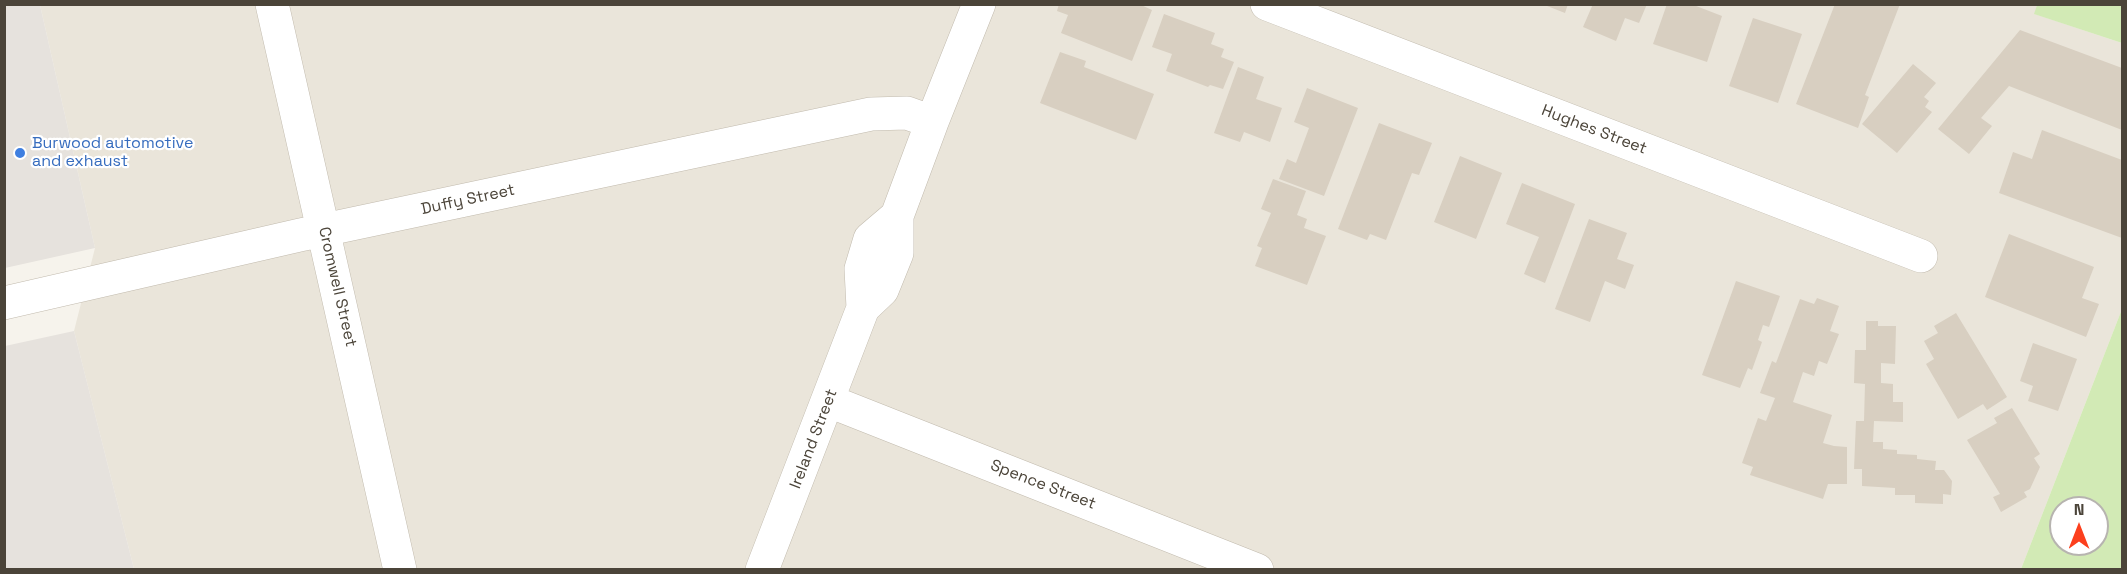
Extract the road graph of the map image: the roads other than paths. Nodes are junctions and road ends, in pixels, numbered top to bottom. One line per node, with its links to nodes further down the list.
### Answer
1 (272, 4): 5 (street, Cromwell Street)
2 (980, 4): 4 (street, Ireland Street)
3 (1267, 4): 6 (street, Hughes Street)
4 (932, 122): 5 (street, Duffy Street); 8 (street, Ireland Street)
5 (324, 230): 7 (street, Duffy Street); 9 (street, Cromwell Street)
6 (1921, 256)
7 (4, 303)
8 (829, 401): 10 (street, Ireland Street); 11 (street, Spence Street)
9 (400, 570)
10 (762, 570)
11 (1257, 570)

